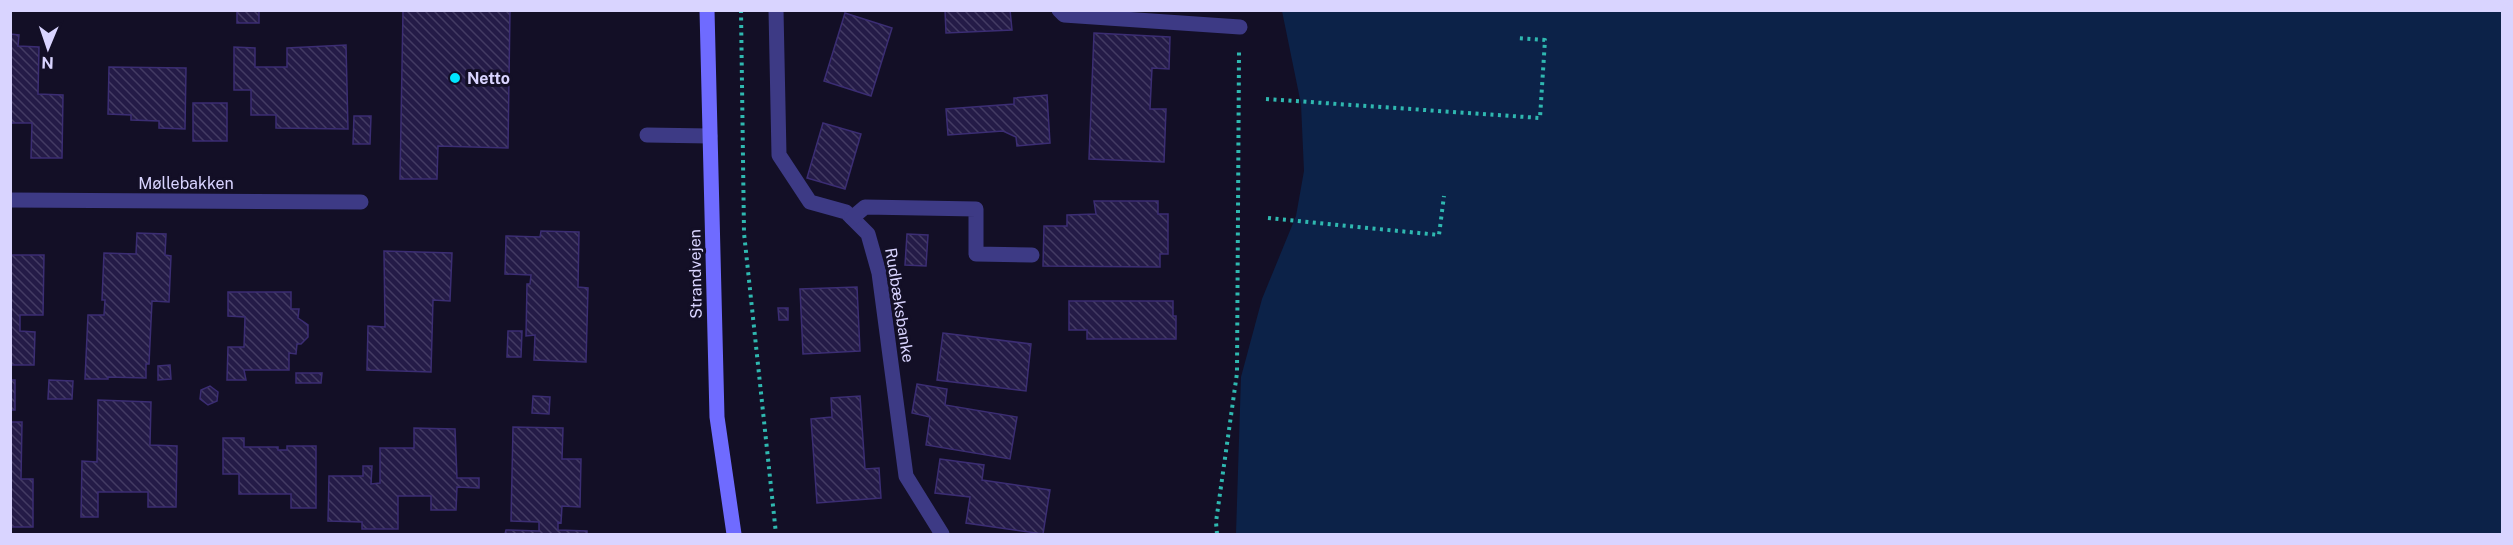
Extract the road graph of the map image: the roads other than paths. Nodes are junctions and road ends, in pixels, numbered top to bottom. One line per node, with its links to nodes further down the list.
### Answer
1 (707, 10): 6 (street, Strandvejen)
2 (776, 10): 9 (street, Rudbæksbanke)
3 (1059, 10): 4 (street)
4 (1240, 27)
5 (647, 135): 6 (street)
6 (710, 136): 11 (street, Strandvejen)
7 (10, 200): 8 (street, Møllebakken)
8 (361, 202)
9 (852, 218): 10 (street); 12 (street, Rudbæksbanke)
10 (1032, 255)
11 (734, 534)
12 (942, 534)

